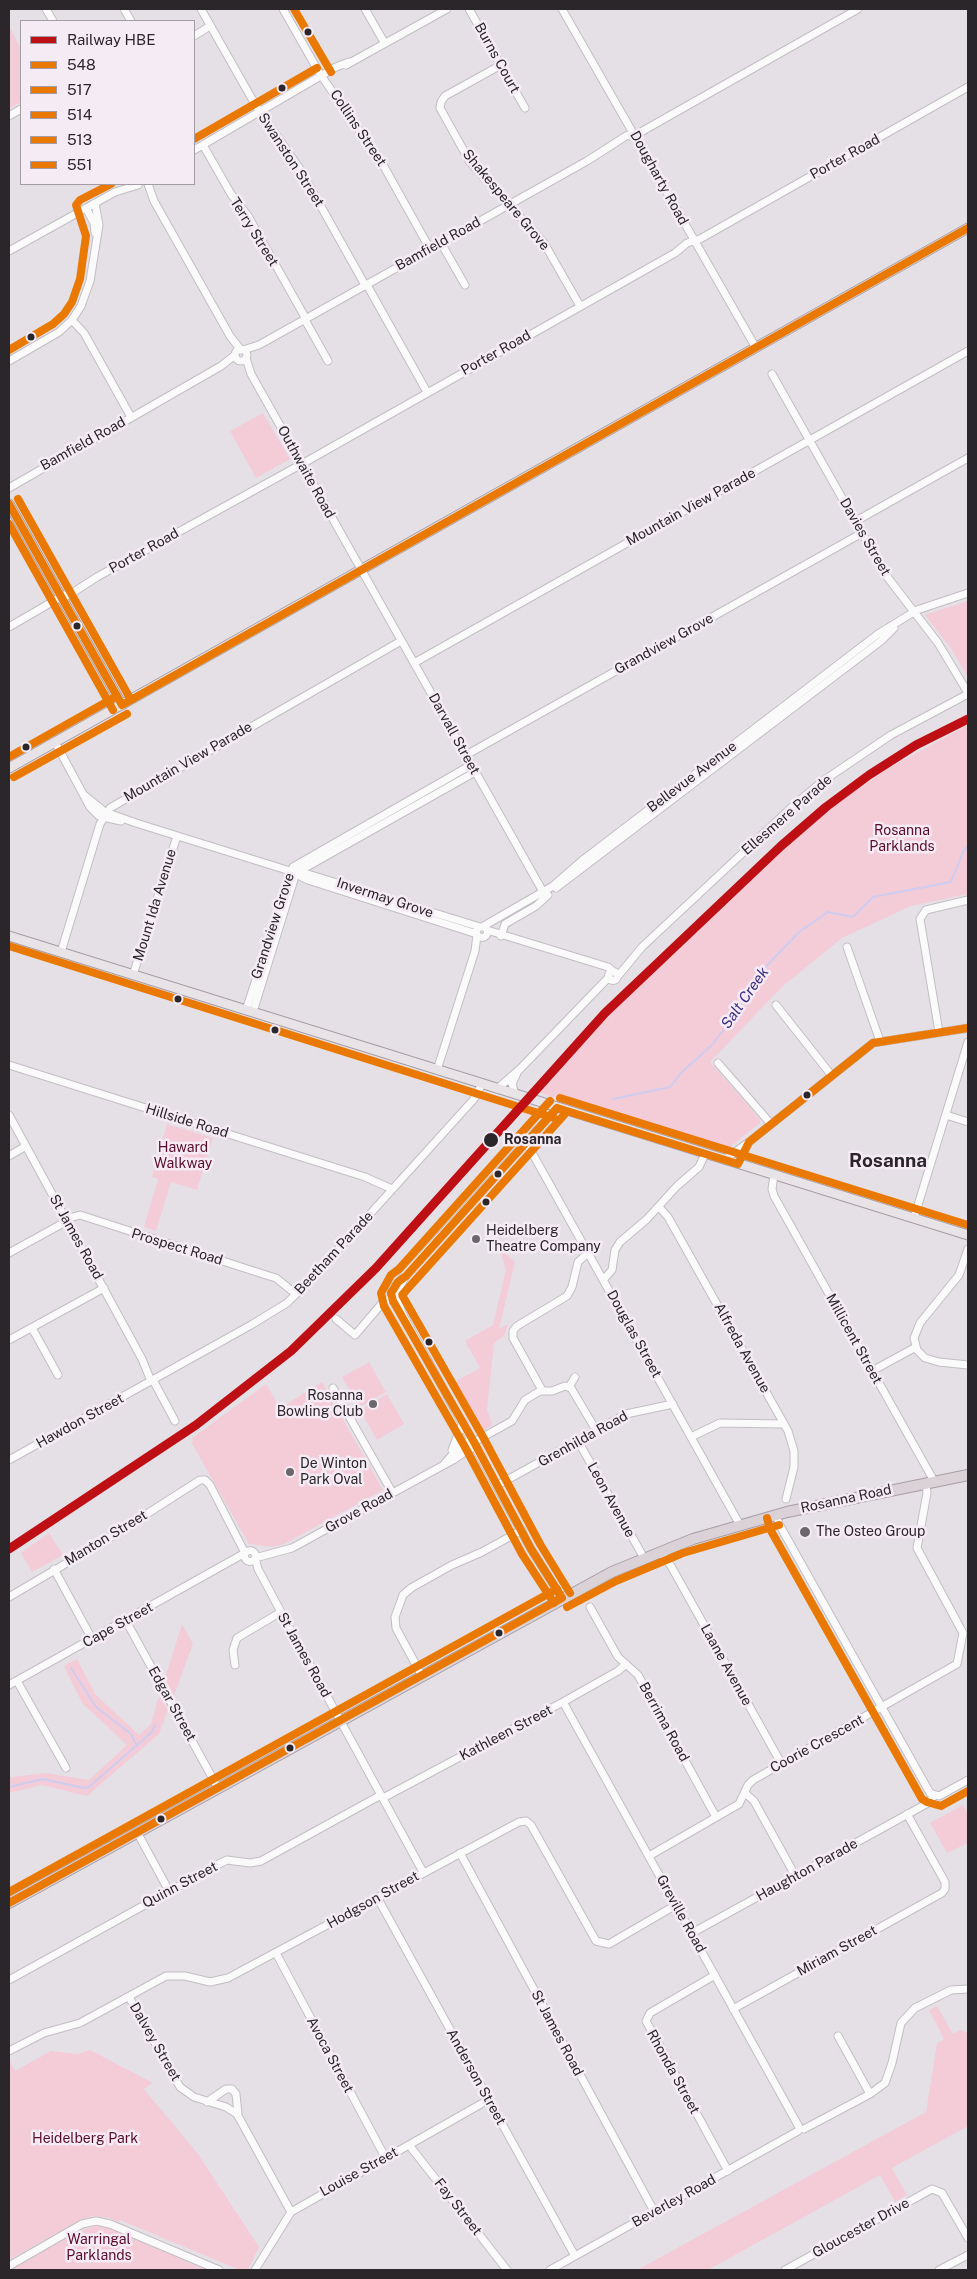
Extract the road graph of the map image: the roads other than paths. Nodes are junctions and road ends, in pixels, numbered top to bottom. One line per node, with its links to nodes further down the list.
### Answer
1 (46, 9): 12 (street)
2 (124, 9): 13 (street)
3 (201, 9): 14 (street, Swanston Street)
4 (283, 9): 18 (street, Collins Street)
5 (365, 9): 16 (street)
6 (439, 9): 11 (street)
7 (447, 9): 11 (street)
8 (469, 9): 17 (street, Burns Court)
9 (562, 9): 24 (street, Dougharty Road)
10 (858, 9): 24 (street, Bamfield Road)
11 (432, 15): 16 (street)
12 (52, 20)
13 (130, 20)
14 (210, 26): 15 (street); 22 (street, Swanston Street)
15 (195, 35)
16 (384, 42): 18 (street)
17 (501, 65): 20 (street, Burns Court); 30 (street, Shakespeare Grove)
18 (325, 75): 22 (street); 36 (street, Collins Street)
19 (968, 88): 34 (street, Porter Road)
20 (525, 108)
21 (20, 110): 23 (street)
22 (260, 112): 25 (street); 38 (street, Swanston Street)
23 (9, 116)
24 (635, 134): 30 (street, Bamfield Road); 34 (street, Dougharty Road)
25 (203, 145): 26 (street); 41 (street, Terry Street)
26 (195, 149)
27 (142, 185): 28 (street); 45 (street, Outhwaite Road)
28 (125, 186): 29 (street)
29 (94, 203): 31 (street); 33 (street)
30 (510, 204): 35 (street, Bamfield Road); 40 (street, Shakespeare Grove)
31 (86, 208): 33 (street); 37 (street)
32 (968, 228): 43 (main road)
33 (96, 236): 42 (street)
34 (695, 241): 40 (street, Porter Road); 43 (street, Dougharty Road)
35 (441, 243): 36 (street, Bamfield Road); 39 (street)
36 (430, 249): 38 (street, Bamfield Road)
37 (9, 251)
38 (366, 285): 41 (street, Bamfield Road); 49 (street, Swanston Street)
39 (465, 286)
40 (580, 306): 49 (street, Porter Road)
41 (305, 319): 45 (street, Bamfield Road); 47 (street, Terry Street)
42 (72, 320): 46 (street); 50 (street)
43 (756, 348): 60 (main road)
44 (968, 351): 51 (street, Mountain View Parade)
45 (241, 355): 50 (street, Bamfield Road); 53 (street, Outhwaite Road)
46 (9, 361)
47 (328, 361)
48 (772, 374): 51 (street, Davies Street)
49 (427, 392): 53 (street, Porter Road)
50 (132, 417): 54 (street, Bamfield Road)
51 (810, 440): 58 (street, Davies Street); 66 (street, Mountain View Parade)
52 (968, 458): 58 (street)
53 (302, 463): 60 (street, Outhwaite Road); 62 (street, Porter Road)
54 (23, 478): 55 (street, Bamfield Road); 56 (street, Bamfield Road)
55 (9, 484)
56 (9, 488)
57 (9, 504): 62 (main road)
58 (856, 521): 59 (street, Davies Street)
59 (862, 532): 63 (street, Davies Street); 70 (street, Grandview Grove)
60 (362, 570): 65 (street, Darvall Street); 68 (main road)
61 (968, 593): 63 (street, Bellevue Avenue)
62 (62, 598): 64 (street, Porter Road); 68 (main road)
63 (914, 611): 67 (street, Davies Street); 76 (street, Bellevue Avenue)
64 (9, 627)
65 (401, 641): 66 (street, Darvall Street); 73 (street, Mountain View Parade)
66 (414, 663): 70 (street, Darvall Street)
67 (968, 694): 84 (street, Ellesmere Parade)
68 (122, 705): 69 (main road)
69 (55, 742): 71 (main road); 73 (street, Invermay Grove)
70 (466, 756): 72 (street, Darvall Street)
71 (9, 768)
72 (473, 769): 75 (street, Grandview Grove); 76 (street, Darvall Street)
73 (104, 815): 74 (street, Invermay Grove); 82 (street)
74 (177, 836): 75 (street, Invermay Grove); 83 (street, Mount Ida Avenue)
75 (295, 872): 78 (street, Invermay Grove); 86 (street, Grandview Grove)
76 (544, 895): 78 (street, Bellevue Avenue); 80 (street, Bellevue Avenue)
77 (968, 900): 88 (street)
78 (482, 932): 80 (street, Invermay Grove); 94 (street, Bellevue Avenue)
79 (9, 936): 82 (main road)
80 (501, 936): 84 (street, Invermay Grove)
81 (847, 947): 89 (street)
82 (61, 952): 83 (main road)
83 (133, 975): 86 (main road)
84 (613, 975): 93 (street, Ellesmere Parade)
85 (776, 1006): 95 (street)
86 (249, 1011): 94 (main road)
87 (968, 1028): 88 (street)
88 (939, 1032): 89 (street)
89 (880, 1041): 95 (street)
90 (968, 1042): 101 (street)
91 (718, 1063): 103 (street)
92 (9, 1065): 112 (street, Hillside Road)
93 (520, 1069): 97 (street, Ellesmere Parade); 98 (street, Ellesmere Parade)
94 (437, 1070): 96 (main road)
95 (832, 1076): 103 (street)
96 (482, 1084): 97 (main road); 112 (street, Beetham Parade)
97 (497, 1089): 98 (main road)
98 (515, 1094): 99 (main road)
99 (557, 1108): 104 (street); 107 (main road)
100 (9, 1114): 106 (street, St James Road)
101 (946, 1115): 102 (street); 114 (street)
102 (968, 1122)
103 (772, 1124): 105 (street)
104 (526, 1142): 119 (street, Douglas Street); 124 (street)
105 (749, 1142): 109 (street); 110 (street)
106 (26, 1146): 108 (street); 115 (street, St James Road)
107 (705, 1154): 109 (main road); 113 (street)
108 (9, 1156)
109 (724, 1160): 110 (main road)
110 (738, 1164): 111 (main road)
111 (777, 1176): 114 (main road); 131 (street, Millicent Street)
112 (394, 1187): 123 (street, Beetham Parade)
113 (660, 1206): 121 (street); 141 (street, Alfreda Avenue)
114 (914, 1218): 116 (main road)
115 (67, 1221): 118 (street); 120 (street, Prospect Road); 122 (street, St James Road)
116 (968, 1235)
117 (968, 1249): 129 (street)
118 (9, 1253)
119 (589, 1255): 121 (street, Douglas Street); 137 (street)
120 (266, 1275): 123 (street, Prospect Road); 125 (street, Prospect Road)
121 (602, 1277): 138 (street, Douglas Street)
122 (104, 1288): 127 (street); 134 (street, St James Road)
123 (296, 1294): 125 (street, Beetham Parade)
124 (394, 1296): 126 (street); 140 (street)
125 (287, 1303): 134 (street, Beetham Parade)
126 (336, 1319)
127 (32, 1328): 128 (street); 132 (street)
128 (9, 1340)
129 (916, 1347): 130 (street); 131 (street)
130 (968, 1365)
131 (872, 1371): 151 (street, Millicent Street)
132 (58, 1374)
133 (575, 1377): 135 (street)
134 (153, 1379): 139 (street, St James Road); 147 (street, Hawdon Street)
135 (569, 1387): 137 (street); 142 (street)
136 (333, 1388): 153 (street)
137 (542, 1390): 145 (street, Grove Road)
138 (673, 1404): 142 (street, Grenhilda Road); 143 (street, Douglas Street)
139 (175, 1421)
140 (463, 1422): 145 (street); 146 (street)
141 (784, 1424): 143 (street); 154 (street, Alfreda Avenue)
142 (596, 1430): 144 (street, Grenhilda Road)
143 (691, 1437): 156 (street, Douglas Street)
144 (578, 1441): 152 (street, Grenhilda Road); 160 (street, Leon Avenue)
145 (474, 1442): 146 (street, Grove Road); 148 (street, Grove Road); 152 (street)
146 (450, 1456): 148 (street, Grove Road)
147 (9, 1460)
148 (445, 1463): 153 (street, Grove Road)
149 (968, 1475): 151 (highway, Rosanna Road)
150 (202, 1479): 159 (street, St James Road); 161 (street, Manton Street)
151 (930, 1482): 155 (highway, Rosanna Road); 174 (street, Coorie Crescent)
152 (498, 1485): 157 (street)
153 (392, 1492): 159 (street, Grove Road)
154 (786, 1499)
155 (776, 1515): 156 (highway, Rosanna Road); 174 (street)
156 (740, 1525): 158 (highway, Rosanna Road)
157 (522, 1530): 163 (street); 170 (street)
158 (663, 1551): 160 (highway, Rosanna Road); 176 (street, Laane Avenue)
159 (250, 1555): 165 (street, St James Road); 166 (street, Cape Street)
160 (644, 1558): 163 (highway, Rosanna Road)
161 (54, 1569): 162 (street, Manton Street); 167 (street)
162 (9, 1597)
163 (562, 1598): 170 (highway, Rosanna Road)
164 (590, 1607): 168 (street, Berrima Road)
165 (281, 1612): 169 (street); 175 (street, St James Road)
166 (126, 1621): 167 (street, Cape Street); 179 (street, Edgar Street)
167 (92, 1639): 171 (street, Cape Street)
168 (626, 1664): 173 (street, Kathleen Street); 184 (street, Berrima Road)
169 (235, 1665)
170 (422, 1676): 175 (highway, Rosanna Road)
171 (17, 1681): 172 (street, Cape Street); 177 (street)
172 (9, 1686)
173 (563, 1702): 182 (street, Kathleen Street); 187 (street, Greville Road)
174 (882, 1707): 176 (street, Coorie Crescent); 181 (street)
175 (341, 1720): 179 (highway, Rosanna Road); 182 (street, St James Road)
176 (781, 1763): 180 (street, Coorie Crescent)
177 (66, 1768)
178 (968, 1780): 181 (street, Haughton Parade)
179 (218, 1788): 185 (highway, Rosanna Road)
180 (745, 1793): 184 (street, Coorie Crescent); 189 (street)
181 (932, 1795): 183 (street, Haughton Parade)
182 (382, 1797): 188 (street, St James Road); 190 (street, Quinn Street)
183 (907, 1814): 189 (street, Haughton Parade); 200 (street, Miriam Street)
184 (716, 1817): 187 (street, Coorie Crescent)
185 (137, 1832): 190 (street); 192 (highway, Rosanna Road)
186 (460, 1853): 188 (street, Hodgson Street); 193 (street, Hodgson Street); 212 (street, St James Road)
187 (649, 1856): 193 (street, Greville Road)
188 (423, 1872): 191 (street, Hodgson Street)
189 (796, 1877): 194 (street, Haughton Parade)
190 (169, 1890): 197 (street, Quinn Street)
191 (377, 1897): 195 (street, Hodgson Street); 204 (street, Anderson Street)
192 (9, 1903)
193 (676, 1905): 194 (street, Greville Road)
194 (692, 1934): 196 (street, Greville Road)
195 (276, 1953): 199 (street, Hodgson Street); 209 (street, Avoca Street)
196 (715, 1976): 200 (street, Greville Road); 210 (street, Rhonda Street)
197 (9, 1980)
198 (968, 1990): 203 (street, Beverley Road)
199 (129, 1997): 202 (street, Hodgson Street); 205 (street, Dalvey Street)
200 (733, 2009): 207 (street, Greville Road)
201 (838, 2036): 203 (street)
202 (9, 2051)
203 (870, 2094): 207 (street, Beverley Road)
204 (488, 2100): 208 (street, Louise Street); 215 (street, Anderson Street)
205 (207, 2102): 206 (street, Dalvey Street); 206 (street)
206 (238, 2116): 211 (street)
207 (800, 2129): 210 (street, Beverley Road)
208 (409, 2145): 209 (street, Louise Street); 219 (street, Fay Street)
209 (385, 2157): 211 (street, Louise Street)
210 (728, 2171): 212 (street, Beverley Road)
211 (291, 2212): 218 (street, Louise Street)
212 (655, 2213): 215 (street, Beverley Road)
213 (968, 2238): 221 (street, Gloucester Drive)
214 (968, 2254): 222 (street)
215 (575, 2256): 220 (street, Beverley Road)
216 (9, 2266): 217 (street)
217 (219, 2270)
218 (255, 2270)
219 (507, 2270)
220 (550, 2270)
221 (785, 2270)
222 (940, 2270)

